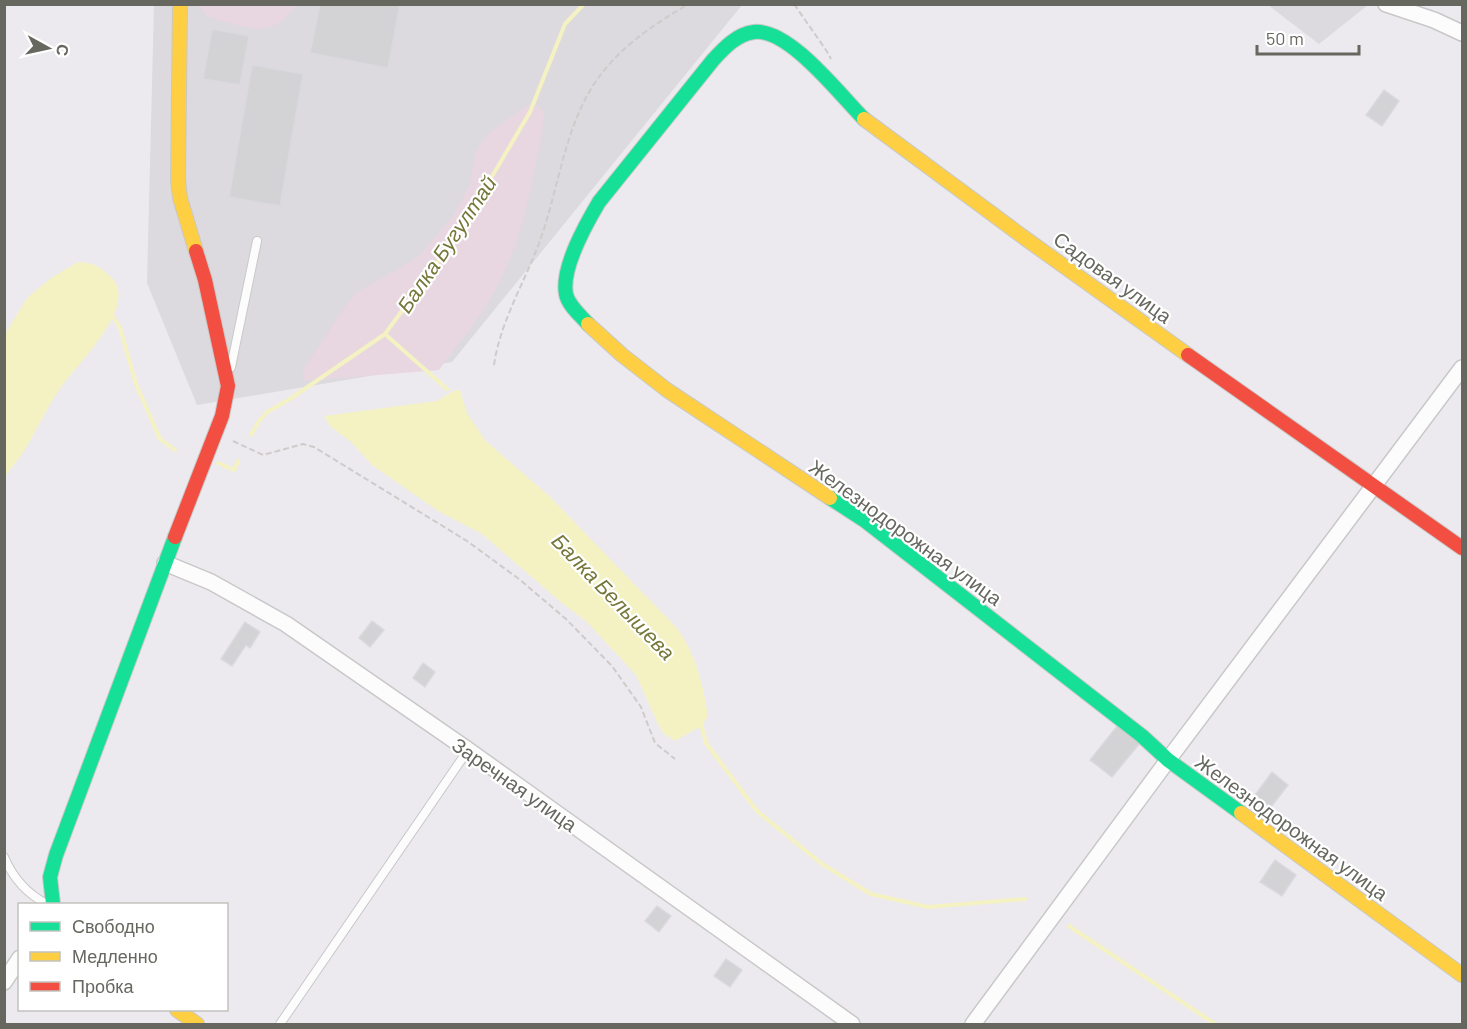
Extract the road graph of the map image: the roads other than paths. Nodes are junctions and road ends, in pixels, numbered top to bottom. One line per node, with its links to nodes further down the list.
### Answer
1 (180, 4): 7 (street)
2 (1386, 4): 4 (street)
3 (751, 32): 8 (street, Садовая улица); 12 (street, Железнодорожная улица)
4 (1462, 33)
5 (257, 241): 7 (lane)
6 (1462, 368): 8 (street)
7 (228, 386): 10 (street)
8 (1374, 486): 9 (street, Садовая улица); 12 (street)
9 (1462, 548)
10 (165, 563): 11 (street, Заречная улица); 15 (street)
11 (468, 750): 21 (lane); 22 (street, Заречная улица)
12 (1168, 760): 17 (street, Железнодорожная улица); 23 (street)
13 (4, 857): 14 (lane)
14 (46, 903)
15 (53, 903)
16 (18, 961): 18 (street)
17 (1462, 975)
18 (4, 982)
19 (178, 1011): 20 (street)
20 (197, 1024)
21 (280, 1024)
22 (852, 1024)
23 (973, 1024)

